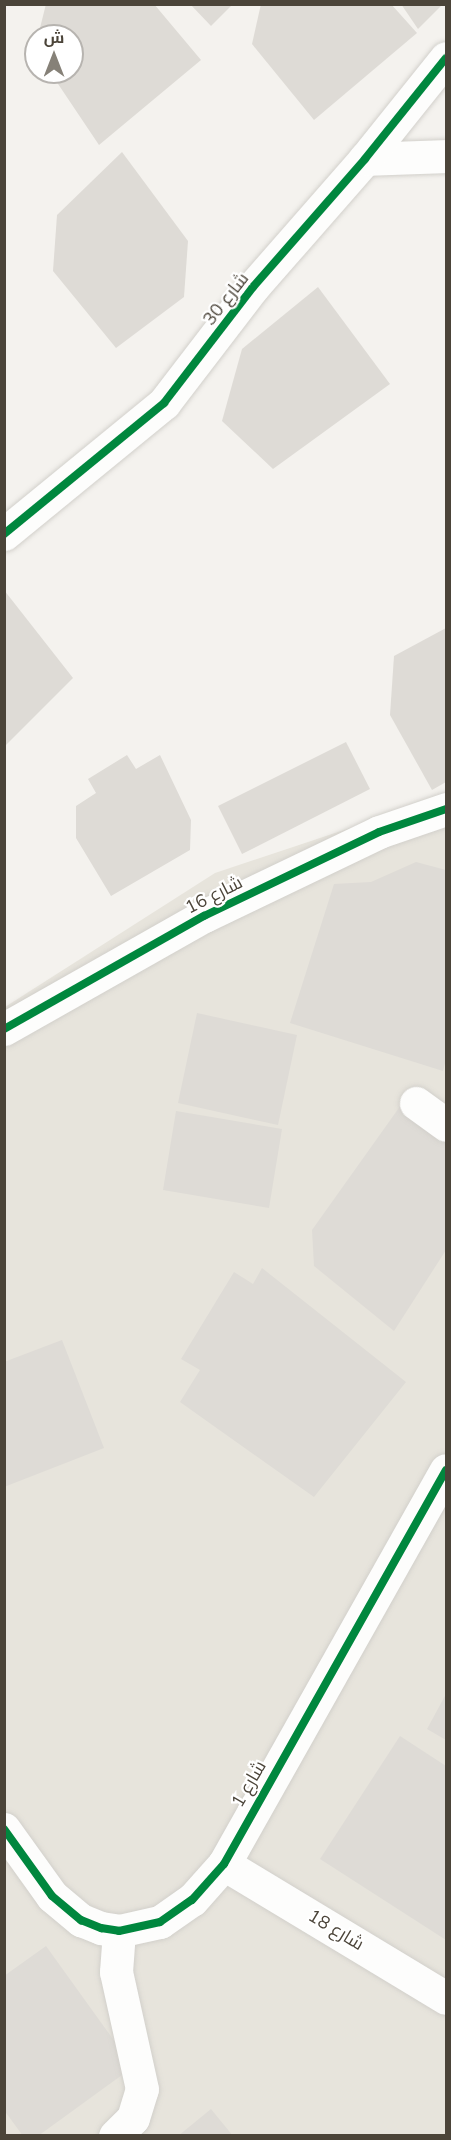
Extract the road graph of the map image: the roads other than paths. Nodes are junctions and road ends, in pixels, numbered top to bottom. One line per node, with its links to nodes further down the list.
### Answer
1 (447, 58): 3 (street, شارع 30)
2 (447, 156): 3 (street)
3 (365, 159): 4 (street, شارع 30)
4 (4, 534)
5 (447, 809): 6 (street, شارع 16)
6 (4, 1029)
7 (416, 1102): 8 (street)
8 (447, 1125)
9 (447, 1470): 11 (street, شارع 1)
10 (4, 1829): 12 (street, شارع 1)
11 (224, 1864): 12 (street, شارع 1); 13 (street, شارع 18)
12 (119, 1931): 14 (street)
13 (447, 1998)
14 (115, 2136)

